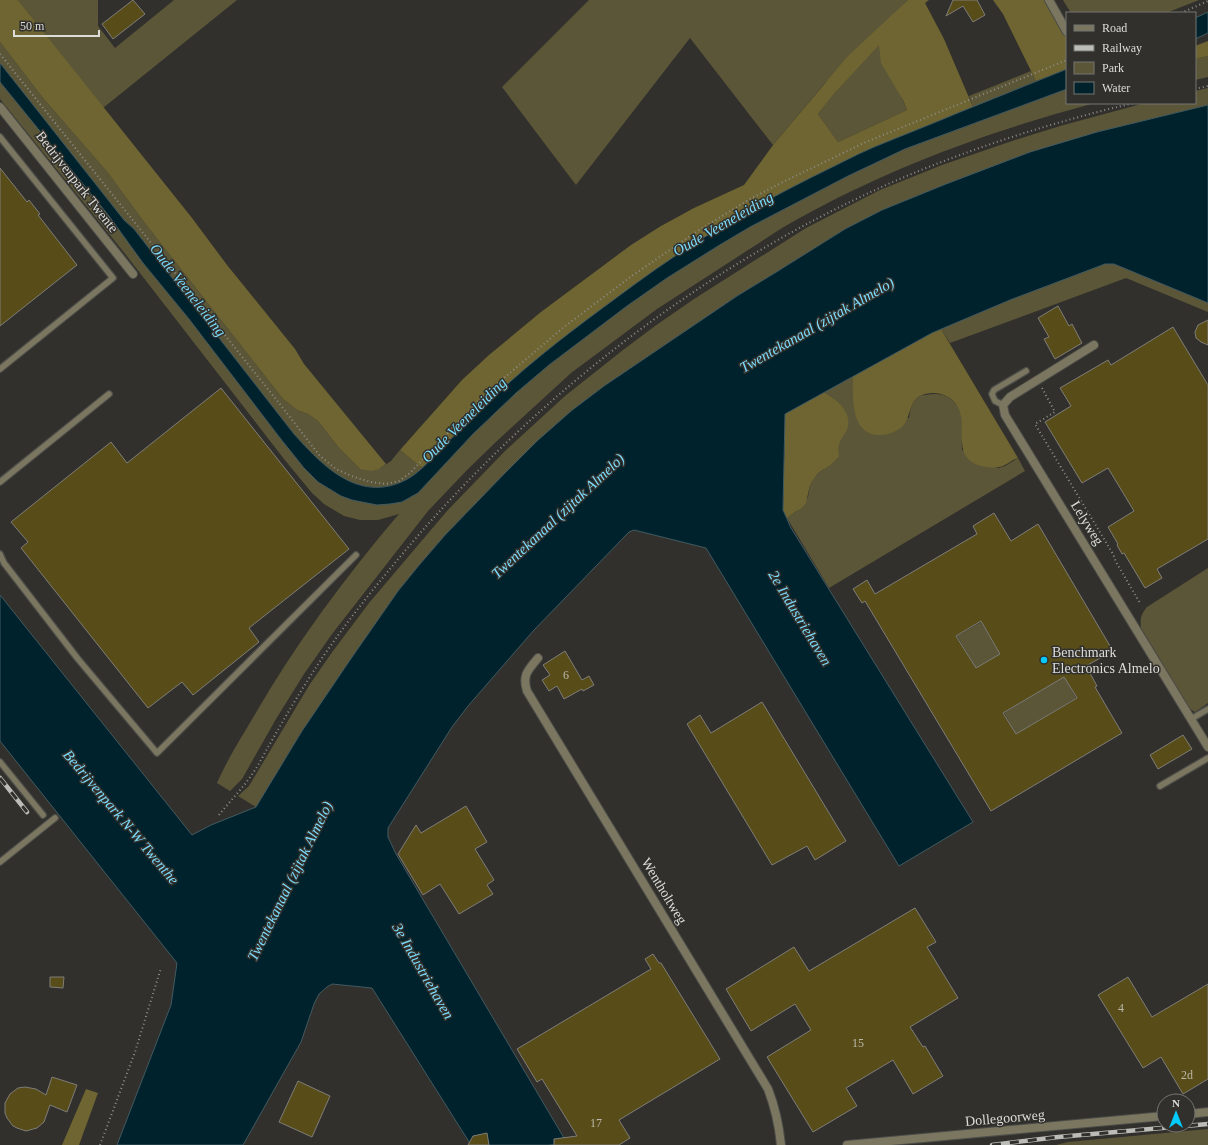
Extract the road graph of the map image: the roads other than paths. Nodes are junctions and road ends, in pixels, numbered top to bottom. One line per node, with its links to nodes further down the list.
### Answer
1 (1049, 0): 2 (street)
2 (1066, 30)
3 (0, 107): 5 (street, Bedrijvenpark Twente)
4 (0, 137): 7 (lane)
5 (133, 274)
6 (1094, 345): 10 (street)
7 (0, 368)
8 (1026, 371): 10 (lane)
9 (109, 394): 11 (lane)
10 (1003, 405): 16 (street, Lelyweg)
11 (0, 482)
12 (0, 554): 13 (lane)
13 (356, 555)
14 (538, 658): 27 (street, Wentholtweg)
15 (1208, 708): 16 (lane)
16 (1191, 719): 17 (street, Lelyweg)
17 (1208, 747)
18 (1208, 758): 20 (lane)
19 (0, 762): 21 (lane)
20 (1160, 786)
21 (43, 815)
22 (55, 818): 23 (lane)
23 (0, 862)
24 (1208, 1112): 25 (street)
25 (1196, 1113)
26 (1156, 1117): 28 (street, Dollegoorweg)
27 (781, 1145)
28 (848, 1145)

